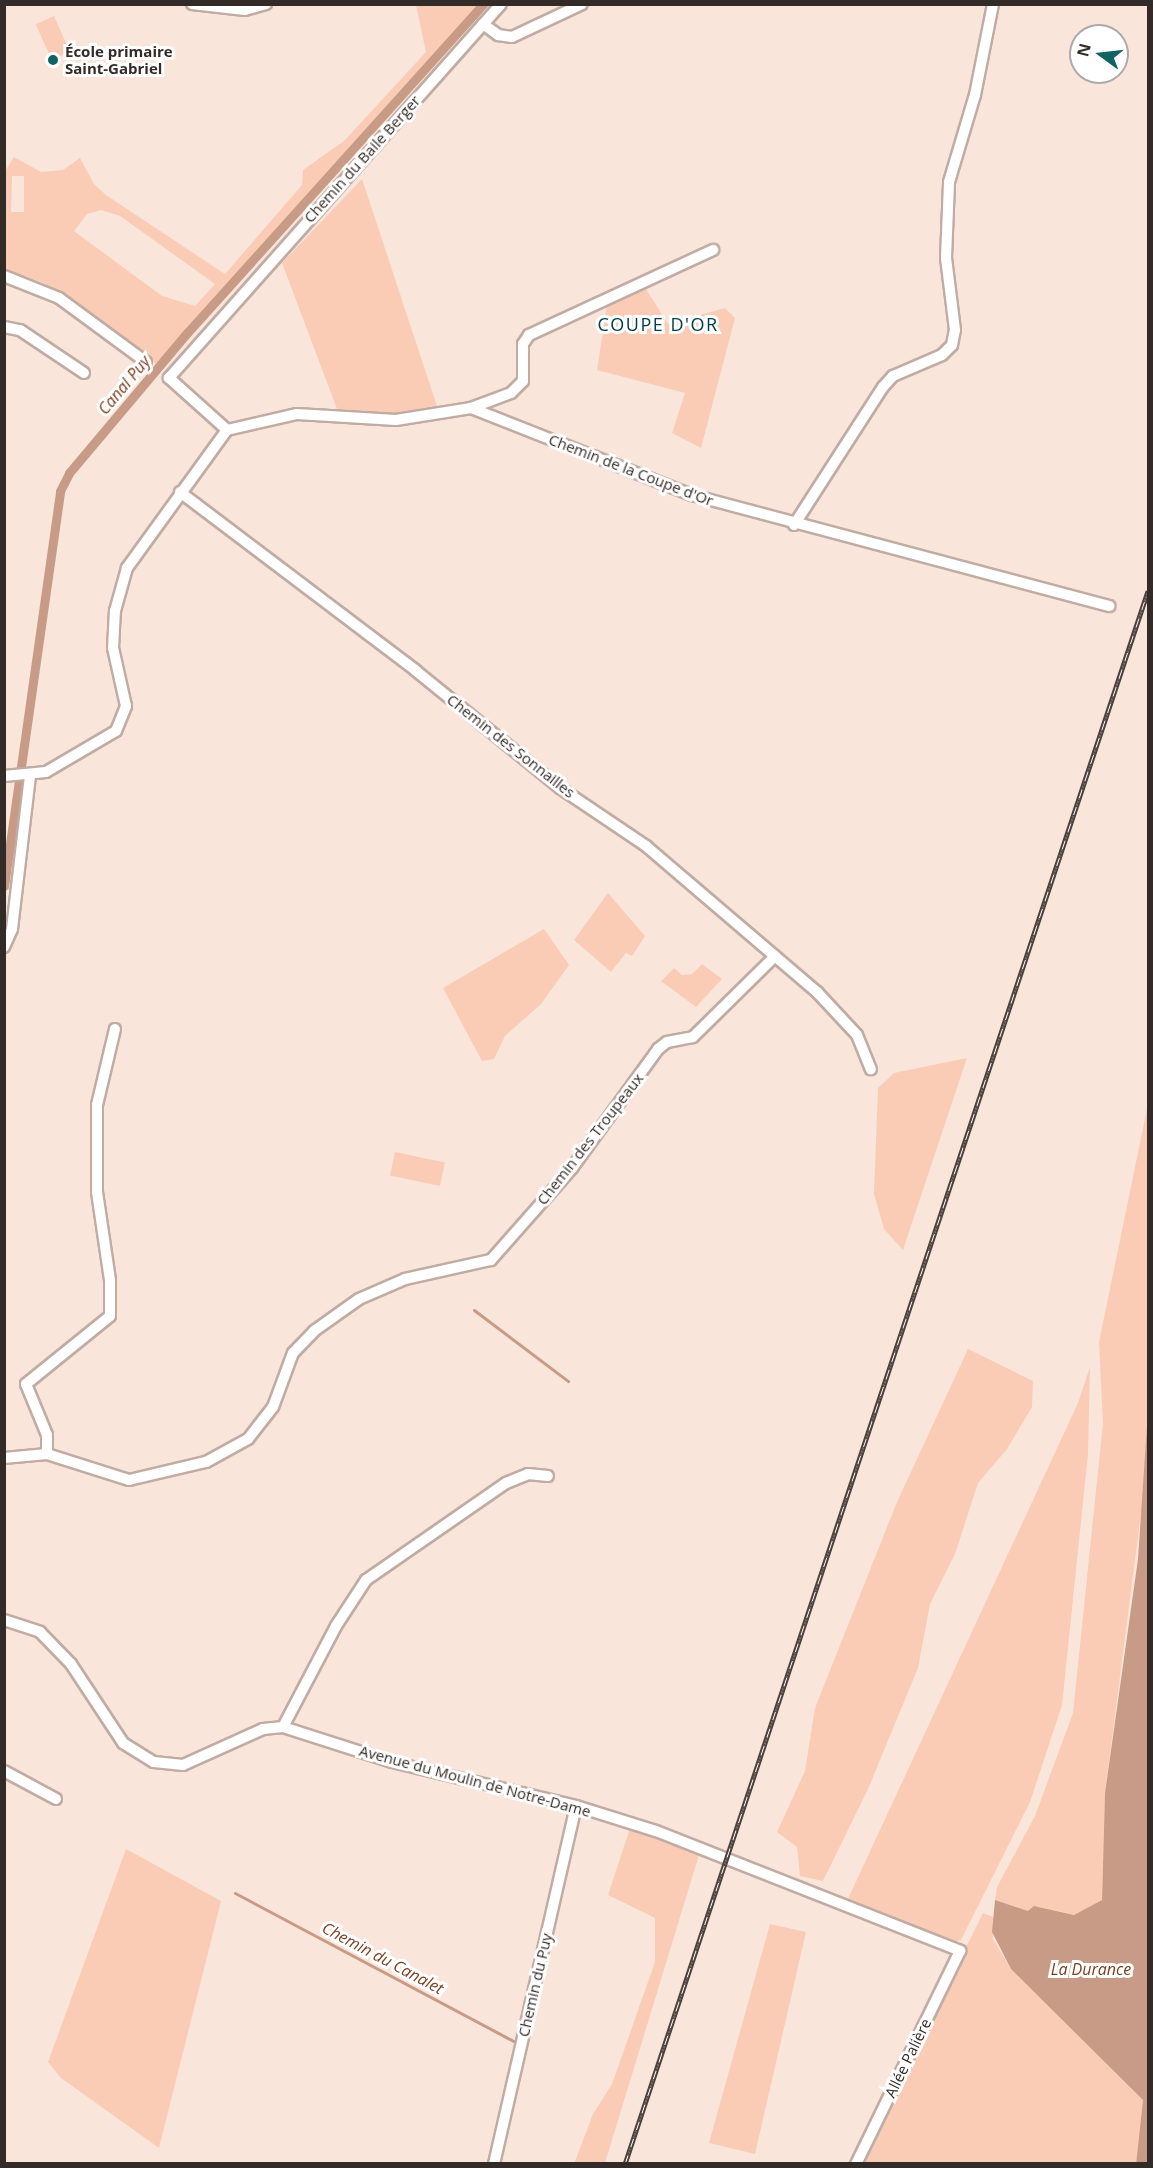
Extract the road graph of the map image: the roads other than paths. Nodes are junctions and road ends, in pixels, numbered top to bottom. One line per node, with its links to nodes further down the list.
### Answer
1 (192, 4): 2 (street)
2 (266, 4)
3 (501, 4): 6 (street, Chemin du Baile Berger)
4 (582, 4): 6 (street)
5 (993, 4): 15 (street)
6 (483, 24): 13 (street, Chemin du Baile Berger)
7 (713, 250): 12 (street)
8 (4, 276): 10 (street)
9 (4, 327): 11 (street)
10 (146, 362)
11 (84, 373)
12 (471, 408): 13 (street); 15 (street, Chemin de la Coupe d'Or)
13 (227, 430): 14 (street)
14 (180, 492): 17 (street); 19 (street, Chemin des Sonnailles)
15 (794, 525): 16 (street, Chemin de la Coupe d'Or)
16 (1110, 606)
17 (18, 776): 18 (street)
18 (4, 947)
19 (775, 956): 21 (street, Chemin des Sonnailles); 22 (street, Chemin des Troupeaux)
20 (115, 1029): 22 (street)
21 (871, 1069)
22 (47, 1454): 23 (street, Chemin des Troupeaux)
23 (4, 1458)
24 (548, 1476): 26 (street)
25 (4, 1620): 26 (street, Avenue du Moulin de Notre-Dame)
26 (283, 1727): 29 (street, Avenue du Moulin de Notre-Dame)
27 (4, 1771): 28 (street)
28 (56, 1799)
29 (576, 1806): 30 (street, Avenue du Moulin de Notre-Dame); 31 (street, Chemin du Puy)
30 (960, 1952): 32 (street, Allée Palière)
31 (494, 2163)
32 (856, 2163)

